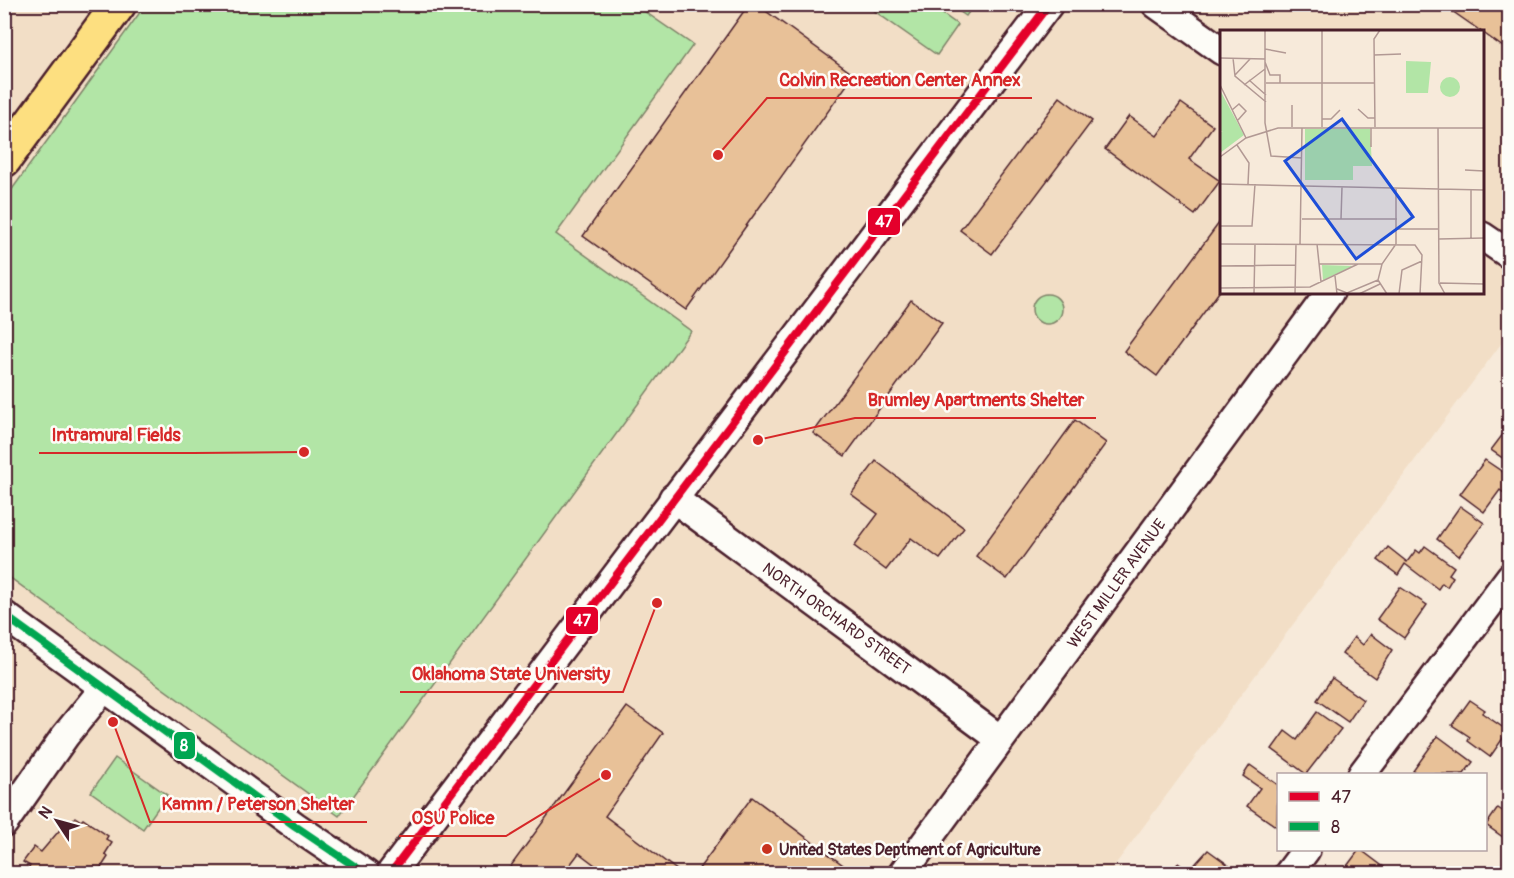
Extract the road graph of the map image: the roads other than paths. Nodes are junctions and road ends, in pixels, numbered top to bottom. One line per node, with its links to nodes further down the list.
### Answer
1 (119, 4): 5 (main road)
2 (1049, 4): 9 (street)
3 (1156, 4): 4 (street)
4 (1220, 50)
5 (4, 160)
6 (1484, 237): 7 (street)
7 (1509, 255)
8 (1329, 294): 13 (street, WEST MILLER AVENUE)
9 (673, 498): 13 (street, NORTH ORCHARD STREET); 18 (street)
10 (1509, 577): 14 (street)
11 (4, 615): 12 (street)
12 (104, 688): 15 (street); 17 (street)
13 (1000, 739): 19 (street, WEST MILLER AVENUE)
14 (1363, 773)
15 (4, 823)
16 (1304, 851): 20 (street)
17 (366, 873)
18 (390, 873)
19 (902, 873)
20 (1288, 873)

